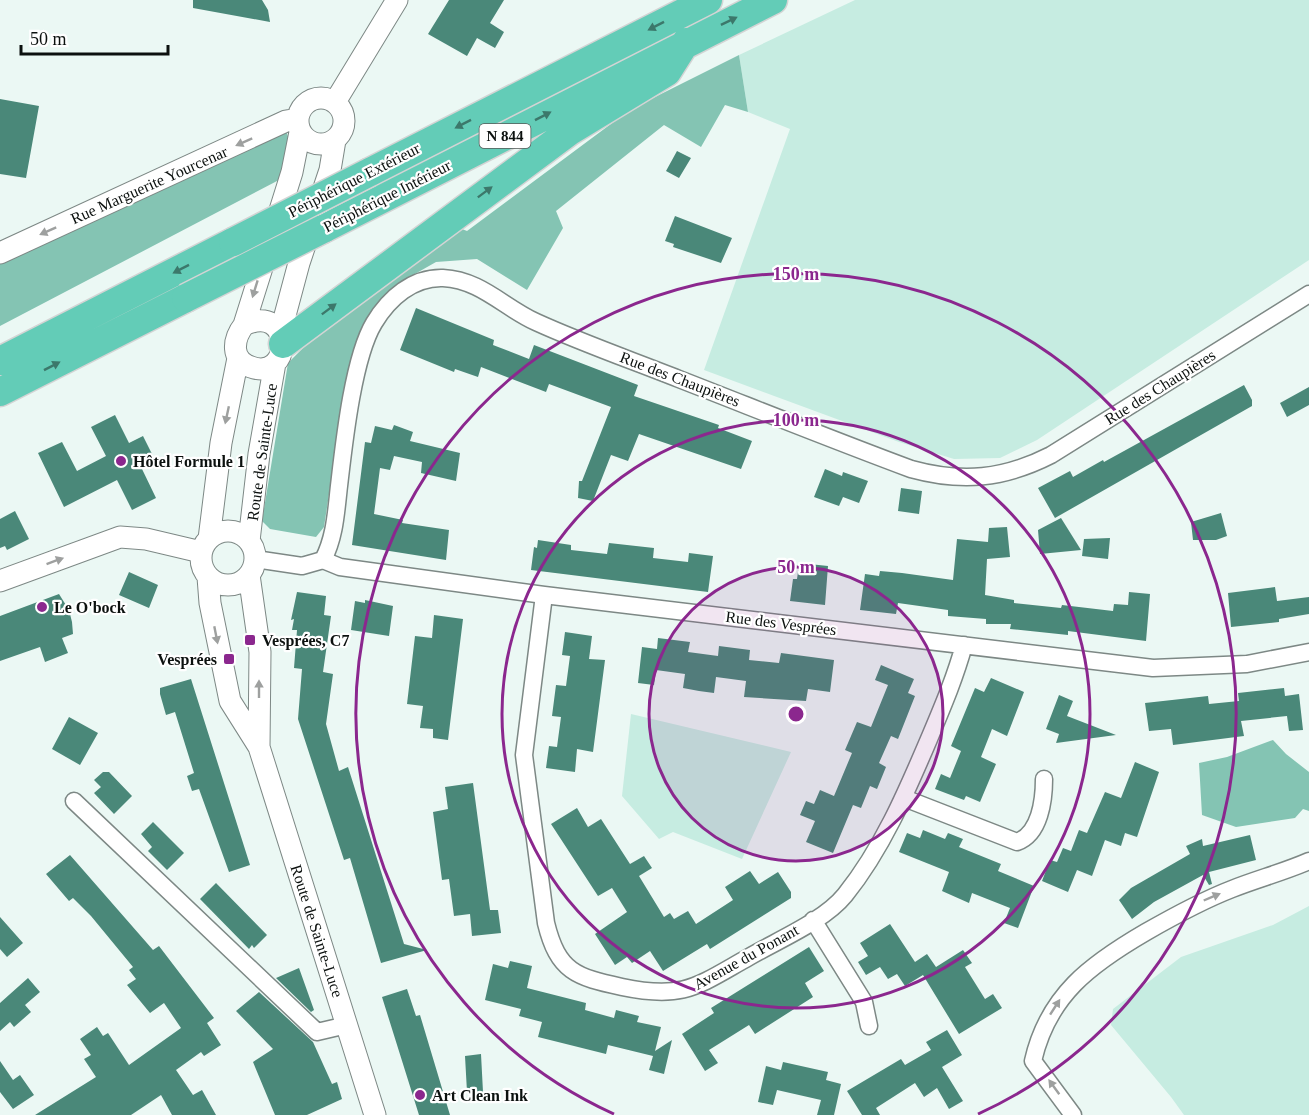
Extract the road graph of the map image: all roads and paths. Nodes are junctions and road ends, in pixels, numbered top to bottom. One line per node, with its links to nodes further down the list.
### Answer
1 (397, 0): 5 (street)
2 (708, 0): 13 (highway, Périphérique Extérieur / N 844, one-way to 13, bridge)
3 (773, 0): 4 (highway, Périphérique Intérieur / N 844, one-way to 3)
4 (686, 42): 11 (highway, one-way to 4); 14 (highway, Périphérique Intérieur / N 844, one-way to 4, bridge)
5 (335, 102): 6 (street); 7 (street)
6 (299, 125): 7 (street); 8 (street, Rue Marguerite Yourcenar, one-way to 8); 10 (street, one-way to 10)
7 (335, 140): 11 (street, Route de Sainte-Luce)
8 (0, 253)
9 (1309, 294): 17 (street, Rue des Chaupières)
10 (244, 326): 11 (street); 12 (street)
11 (279, 347): 12 (street, Route de Sainte-Luce); 16 (street, Route de Sainte-Luce)
12 (238, 358): 15 (street, one-way to 15)
13 (0, 361)
14 (0, 392)
15 (205, 545): 16 (street); 18 (street); 19 (street, one-way to 15)
16 (251, 558): 17 (street, Rue des Vesprées); 18 (street); 23 (street, Route de Sainte-Luce, one-way to 16)
17 (322, 560): 20 (street, Rue des Vesprées)
18 (208, 577): 23 (street, Route de Sainte-Luce, one-way to 23)
19 (0, 581)
20 (544, 595): 21 (street, Rue des Vesprées); 28 (street, Avenue du Ponant)
21 (964, 645): 22 (street, Rue des Vesprées); 25 (street, Avenue du Ponant)
22 (1309, 652)
23 (259, 747): 29 (street, Route de Sainte-Luce)
24 (1044, 779): 25 (street)
25 (904, 798): 28 (street, Avenue du Ponant)
26 (74, 801): 29 (street)
27 (1309, 861): 32 (street, one-way to 27)
28 (813, 920): 30 (street)
29 (347, 1025): 31 (street, Route de Sainte-Luce)
30 (869, 1026)
31 (375, 1115)
32 (1073, 1115)

